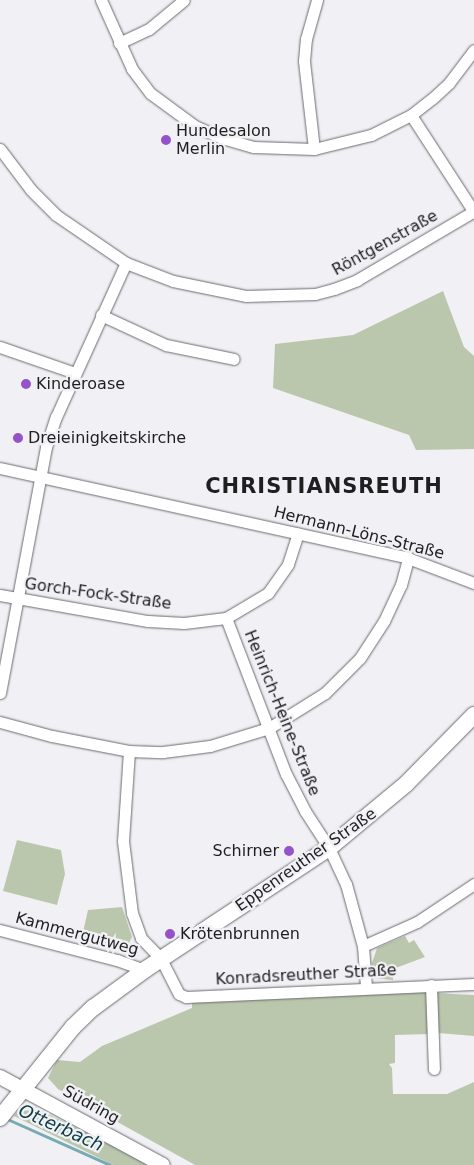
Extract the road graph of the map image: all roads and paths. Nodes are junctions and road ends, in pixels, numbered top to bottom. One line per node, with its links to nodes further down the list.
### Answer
1 (101, 0): 4 (street)
2 (184, 0): 4 (street)
3 (317, 0): 8 (street)
4 (119, 43): 8 (street)
5 (474, 50): 6 (street)
6 (410, 115): 8 (street); 9 (street)
7 (0, 149): 10 (street, Röntgenstraße)
8 (314, 149)
9 (474, 212): 10 (street, Röntgenstraße)
10 (126, 263): 11 (street)
11 (101, 315): 13 (street); 14 (street)
12 (0, 347): 14 (street)
13 (234, 359)
14 (75, 373): 16 (street)
15 (0, 468): 16 (street, Hermann-Löns-Straße)
16 (40, 477): 17 (street, Hermann-Löns-Straße); 21 (street)
17 (298, 534): 18 (street, Hermann-Löns-Straße); 22 (street, Gorch-Fock-Straße)
18 (408, 558): 19 (street, Hermann-Löns-Straße); 26 (street)
19 (474, 583)
20 (0, 595): 21 (street, Gorch-Fock-Straße)
21 (18, 599): 22 (street, Gorch-Fock-Straße); 23 (street)
22 (226, 618): 26 (street, Heinrich-Heine-Straße)
23 (0, 693)
24 (474, 715): 28 (main road, Eppenreuther Straße)
25 (0, 722): 27 (street)
26 (269, 728): 27 (street); 28 (street, Heinrich-Heine-Straße)
27 (129, 751): 32 (street, Konradsreuther Straße)
28 (329, 848): 31 (street, Heinrich-Heine-Straße); 32 (main road, Eppenreuther Straße)
29 (474, 884): 31 (street)
30 (0, 930): 33 (street, Kammergutweg)
31 (363, 946): 36 (street, Heinrich-Heine-Straße)
32 (161, 959): 33 (main road, Eppenreuther Straße); 36 (street, Konradsreuther Straße)
33 (144, 970): 39 (main road, Eppenreuther Straße)
34 (474, 984): 35 (street, Konradsreuther Straße)
35 (431, 985): 36 (street, Konradsreuther Straße); 37 (street)
36 (366, 987)
37 (434, 1069)
38 (0, 1077): 39 (street, Südring)
39 (22, 1087): 40 (main road, Eppenreuther Straße); 41 (street, Südring)
40 (4, 1113)
41 (163, 1165)

